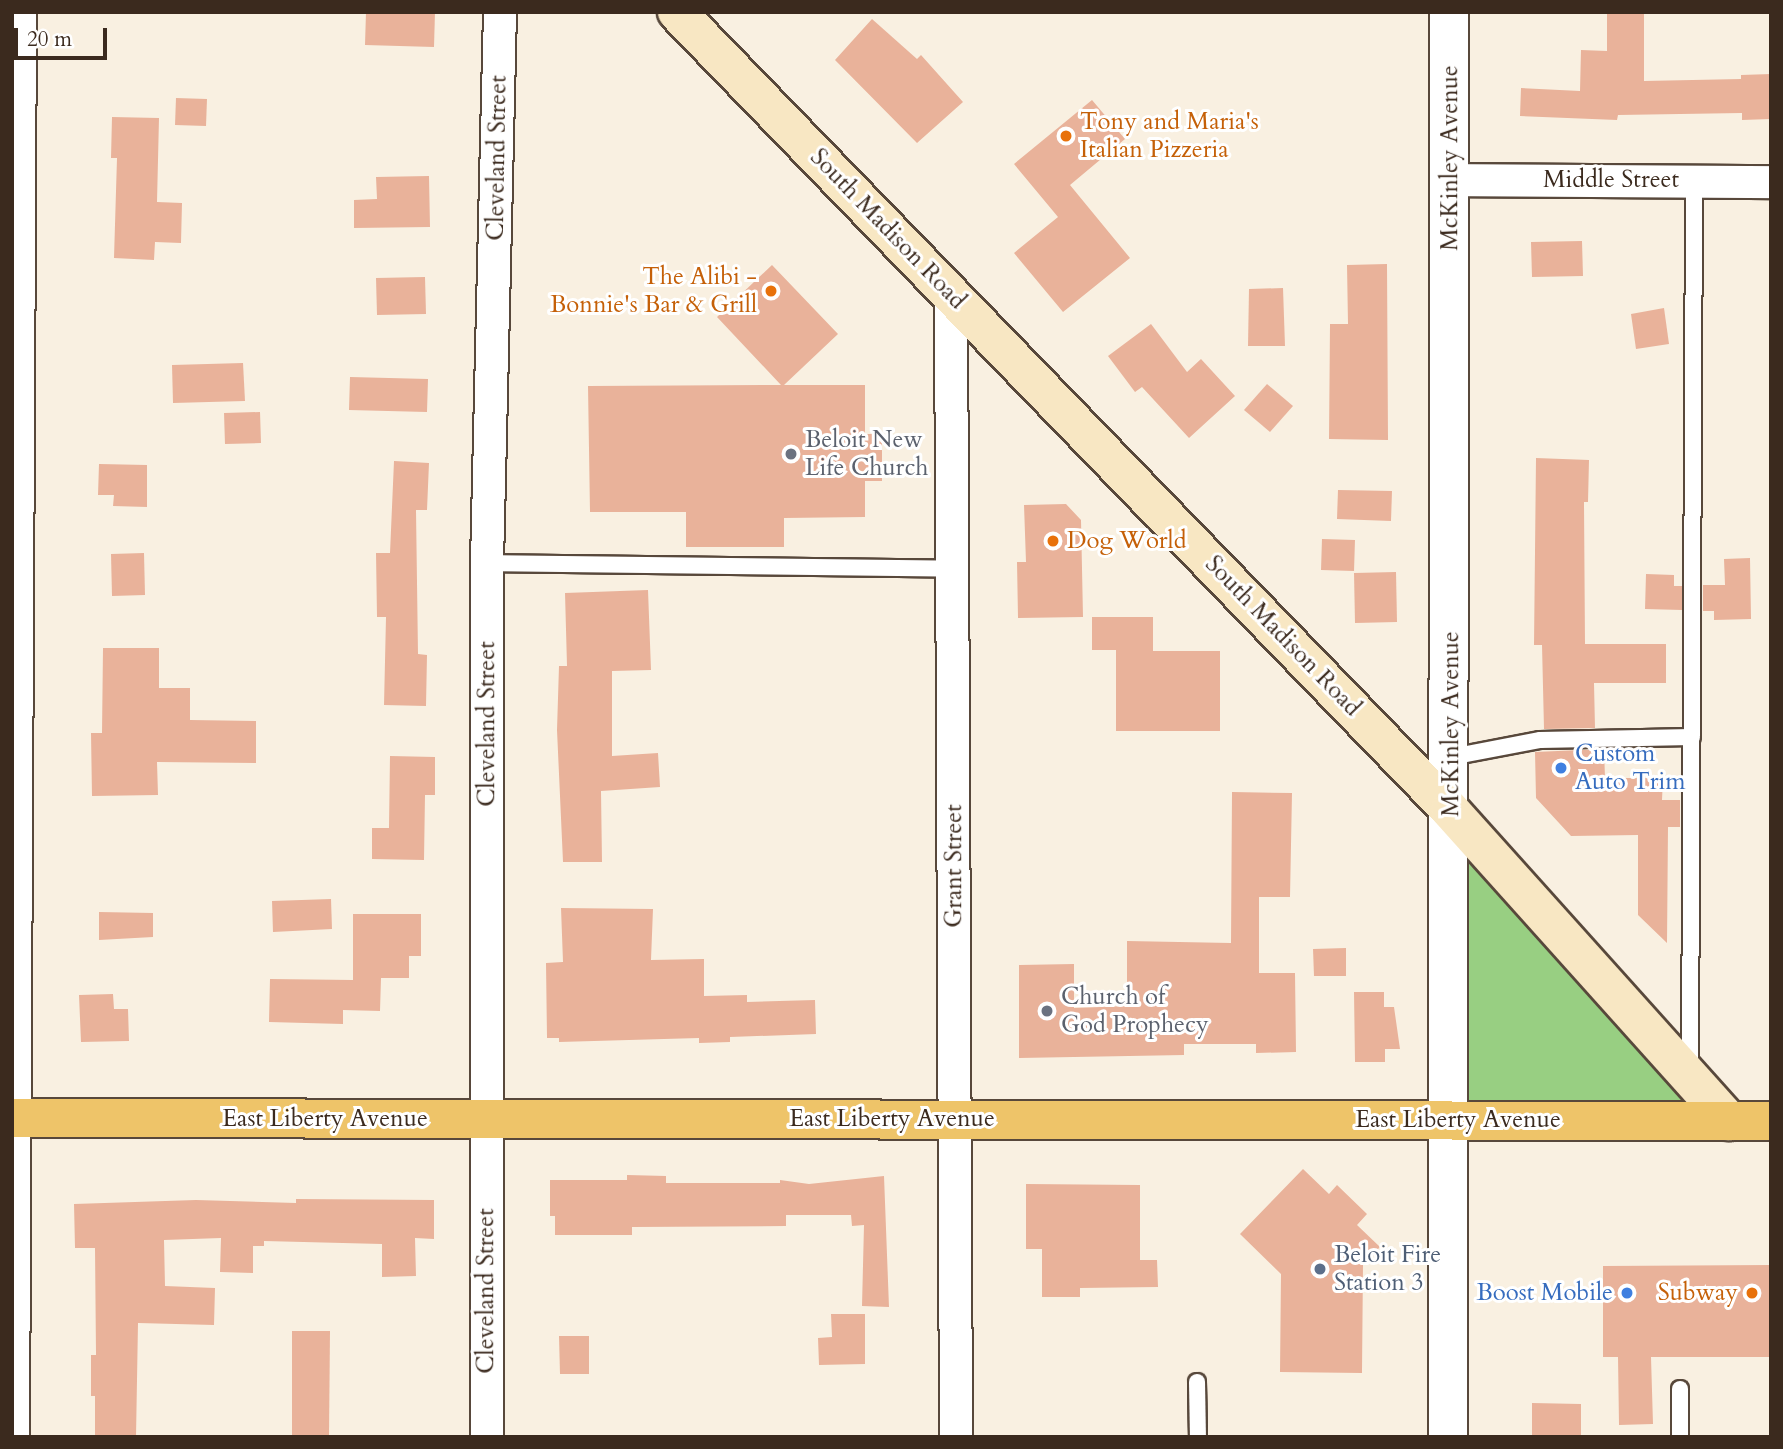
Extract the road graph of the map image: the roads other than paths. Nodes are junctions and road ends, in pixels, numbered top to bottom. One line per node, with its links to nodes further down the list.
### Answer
1 (20, 12): 15 (street)
2 (500, 12): 9 (street, Cleveland Street)
3 (677, 12): 8 (main road, South Madison Road)
4 (1449, 12): 5 (street, McKinley Avenue)
5 (1451, 180): 6 (street, Middle Street); 12 (street, McKinley Avenue)
6 (1694, 181): 7 (street, Middle Street); 11 (lane)
7 (1771, 182)
8 (951, 295): 10 (street, Grant Street); 13 (main road, South Madison Road)
9 (487, 563): 10 (lane); 17 (street, Cleveland Street)
10 (952, 569): 16 (street, Grant Street)
11 (1692, 737): 12 (lane); 14 (lane)
12 (1451, 757): 13 (street, McKinley Avenue)
13 (1450, 810): 14 (main road, South Madison Road); 18 (street, McKinley Avenue)
14 (1690, 1083): 19 (main road, South Madison Road)
15 (14, 1118): 17 (main road, East Liberty Avenue); 23 (street)
16 (955, 1118): 17 (main road, East Liberty Avenue); 18 (main road, East Liberty Avenue); 25 (street, Grant Street)
17 (485, 1119): 24 (street, Cleveland Street)
18 (1449, 1120): 19 (main road, East Liberty Avenue); 27 (street, McKinley Avenue)
19 (1729, 1121): 20 (main road, East Liberty Avenue)
20 (1771, 1121)
21 (1197, 1382): 26 (lane)
22 (1681, 1389): 28 (lane)
23 (13, 1437)
24 (487, 1437)
25 (956, 1437)
26 (1198, 1437)
27 (1448, 1437)
28 (1681, 1437)

